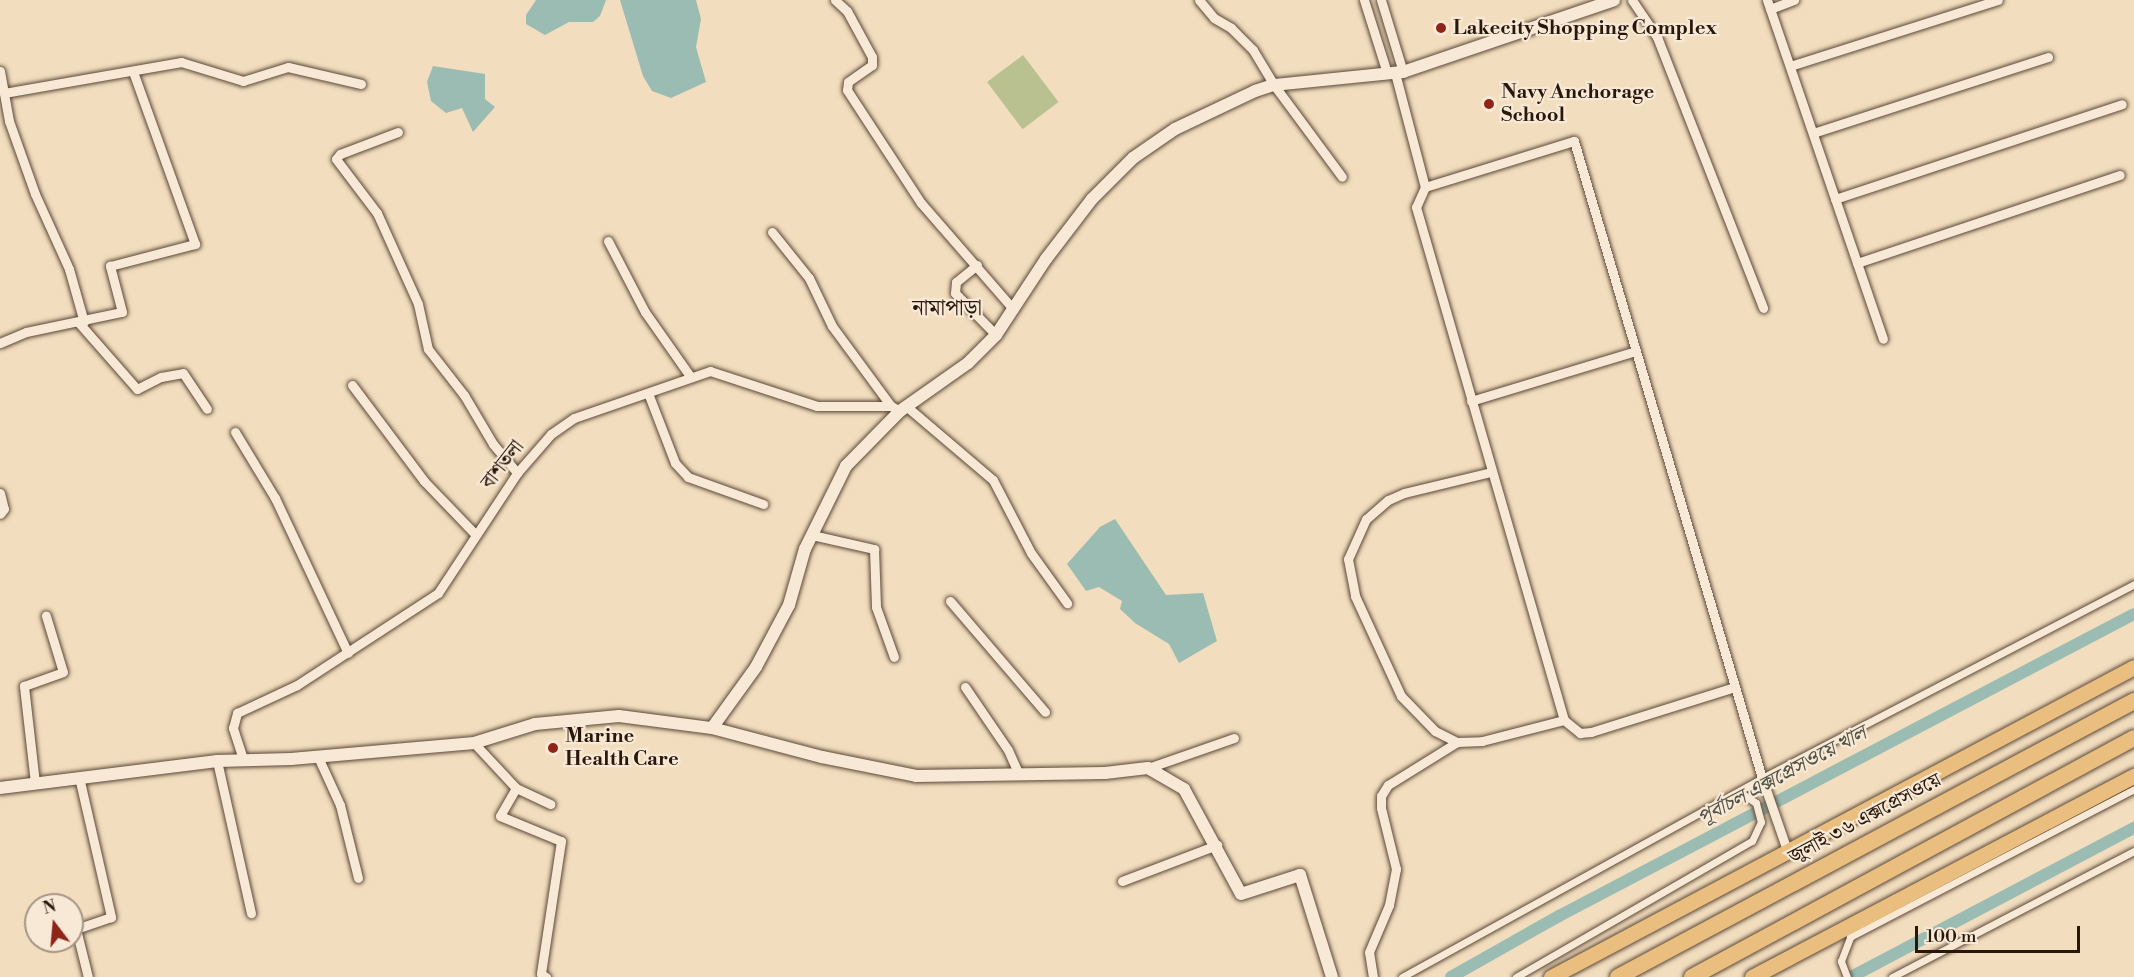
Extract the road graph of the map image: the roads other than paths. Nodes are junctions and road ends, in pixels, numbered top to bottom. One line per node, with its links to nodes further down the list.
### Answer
1 (835, 0): 28 (street)
2 (1199, 0): 16 (street)
3 (1364, 0): 14 (street)
4 (1381, 0): 14 (street)
5 (1614, 0): 14 (street)
6 (1632, 0): 29 (street)
7 (1794, 0): 9 (street)
8 (1998, 0): 11 (street)
9 (1769, 4): 11 (street)
10 (2048, 57): 20 (street)
11 (1790, 66): 20 (street)
12 (0, 71): 17 (street)
13 (133, 72): 15 (street); 17 (street); 31 (street)
14 (1395, 72): 16 (street); 23 (street)
15 (361, 84)
16 (1274, 85): 22 (street); 30 (street)
17 (4, 93): 31 (street)
18 (2122, 104): 24 (street)
19 (398, 132): 44 (street)
20 (1813, 133): 24 (street)
21 (2120, 175): 27 (street)
22 (1342, 177)
23 (1425, 187): 35 (street); 39 (street)
24 (1835, 199): 27 (street)
25 (772, 232): 40 (street)
26 (608, 241): 36 (street)
27 (1857, 263): 33 (street)
28 (976, 265): 30 (street); 32 (street)
29 (1764, 308)
30 (1013, 309): 32 (street)
31 (82, 323): 34 (street); 41 (street)
32 (996, 335): 40 (street)
33 (1883, 339)
34 (0, 343)
35 (1636, 351): 39 (street); 58 (street)
36 (690, 376): 38 (street, বাশতলা); 40 (street, বাশতলা)
37 (352, 385): 48 (street)
38 (648, 393): 44 (street, বাশতলা); 46 (street)
39 (1471, 401): 43 (street)
40 (899, 408): 49 (street); 52 (street)
41 (207, 409)
42 (235, 432): 54 (street)
43 (1491, 472): 61 (street); 65 (street)
44 (517, 473): 48 (street, বাশতলা)
45 (0, 493): 47 (street)
46 (763, 504)
47 (0, 513)
48 (474, 533): 54 (street, বাশতলা)
49 (812, 535): 55 (street); 62 (street)
50 (2134, 584): 74 (street)
51 (950, 601): 60 (street)
52 (1067, 603)
53 (46, 616): 75 (street)
54 (348, 653): 68 (street, বাশতলা)
55 (894, 657)
56 (2134, 666): 82 (main road)
57 (965, 687): 71 (street)
58 (1735, 687): 61 (street); 74 (street)
59 (2134, 702): 96 (highway, জুলাই ৩৬ এক্সপ্রেসওয়ে)
60 (1044, 712)
61 (1564, 720): 65 (street)
62 (712, 728): 66 (street); 71 (street)
63 (1234, 738): 70 (street)
64 (2134, 738): 97 (highway)
65 (1457, 742): 91 (street)
66 (474, 743): 67 (street); 77 (street)
67 (318, 757): 68 (street); 84 (street)
68 (243, 759): 69 (street)
69 (217, 761): 73 (street); 86 (street)
70 (1148, 768): 71 (street); 81 (street)
71 (1019, 775)
72 (2134, 776): 98 (main road)
73 (79, 777): 75 (street); 88 (street)
74 (1762, 778): 79 (street); 82 (street)
75 (35, 783): 76 (street)
76 (0, 788)
77 (516, 788): 80 (street); 89 (street)
78 (2134, 789): 99 (street)
79 (1726, 798): 92 (street); 93 (street)
80 (550, 804)
81 (1217, 845): 85 (street); 90 (street)
82 (1787, 850): 87 (main road)
83 (2134, 851): 100 (street)
84 (358, 878)
85 (1122, 881)
86 (251, 913)
87 (1602, 949): 94 (main road); 95 (main road)
88 (88, 977)
89 (546, 977)
90 (1332, 977)
91 (1373, 977)
92 (1402, 977)
93 (1516, 977)
94 (1551, 977)
95 (1575, 977)
96 (1618, 977)
97 (1692, 977)
98 (1752, 977)
99 (1846, 977)
100 (1892, 977)

